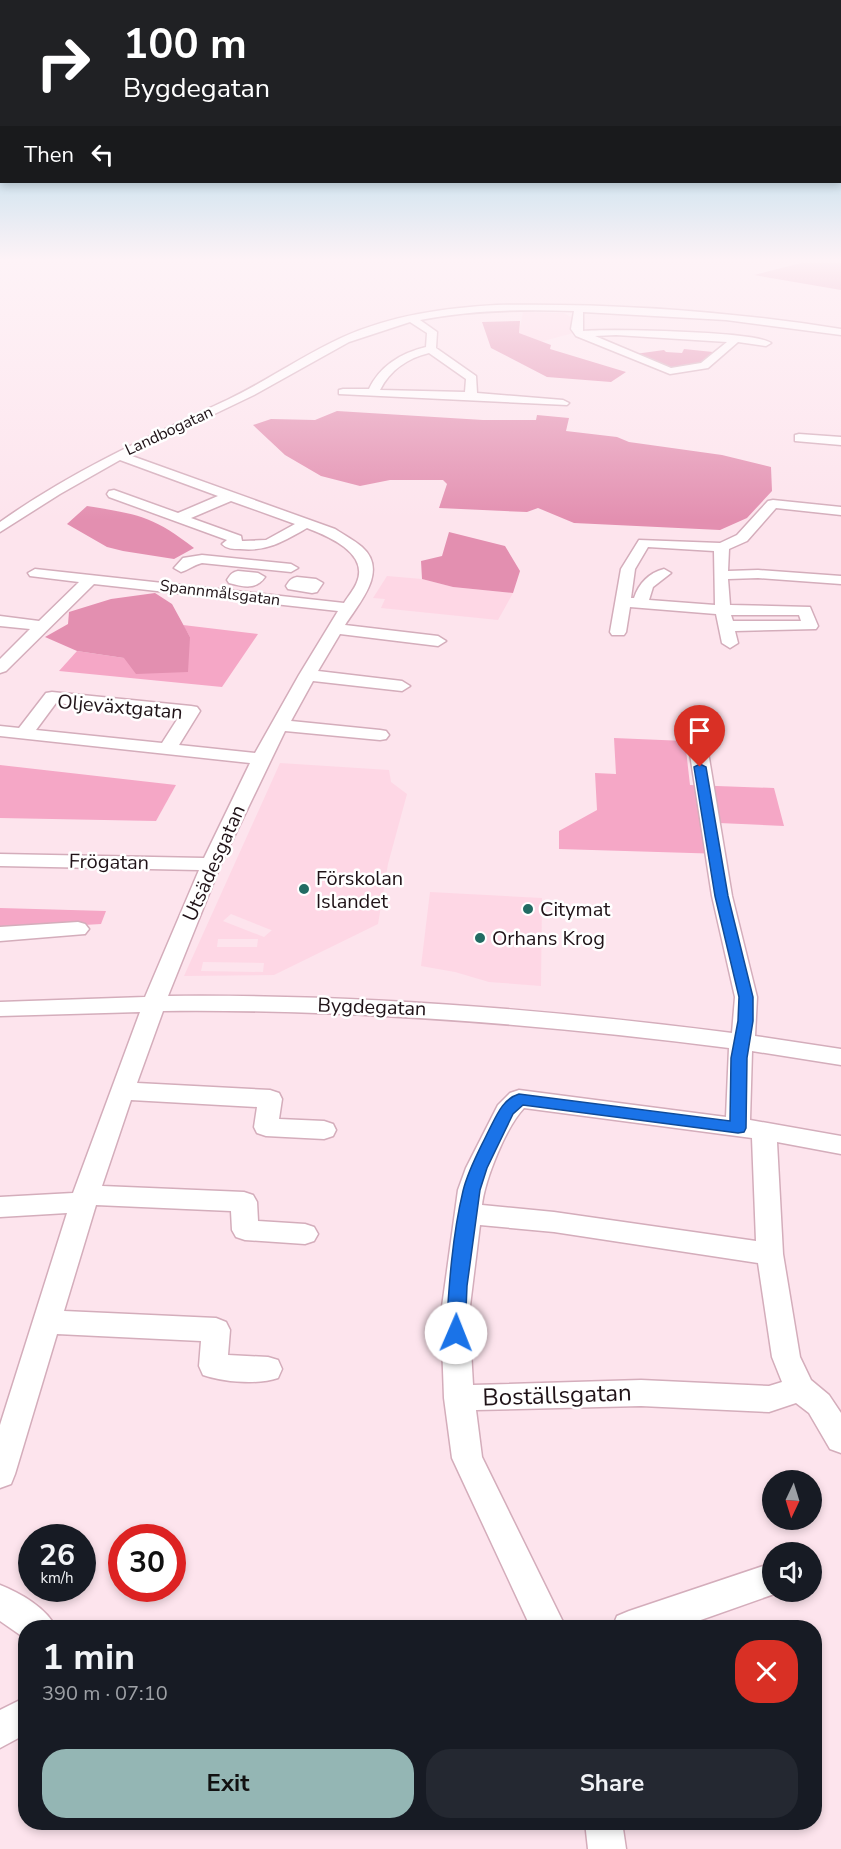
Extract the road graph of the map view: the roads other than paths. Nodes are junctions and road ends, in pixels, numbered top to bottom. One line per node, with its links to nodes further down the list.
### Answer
1 (330, 349): 12 (street, Landbogatan)
2 (430, 349): 7 (street)
3 (431, 349): 8 (street)
4 (618, 349): 5 (street)
5 (724, 349)
6 (343, 392): 7 (street)
7 (373, 393): 8 (street)
8 (471, 396): 9 (street)
9 (563, 403)
10 (799, 438): 11 (street)
11 (841, 441)
12 (117, 455): 14 (street, Utsädesgatan); 18 (street, Landbogatan)
13 (114, 494): 16 (street)
14 (230, 496): 16 (street); 17 (street, Utsädesgatan)
15 (841, 511): 19 (street)
16 (178, 518): 17 (street)
17 (307, 523): 29 (street, Utsädesgatan)
18 (0, 528)
19 (722, 547): 27 (street); 30 (street)
20 (277, 559): 21 (street)
21 (181, 568)
22 (35, 573): 25 (street, Spannmålsgatan)
23 (664, 573): 28 (street)
24 (730, 575): 26 (street)
25 (92, 578): 29 (street, Spannmålsgatan); 32 (street)
26 (841, 580)
27 (622, 602): 28 (street); 35 (street)
28 (641, 604): 30 (street)
29 (348, 608): 34 (street, Utsädesgatan)
30 (722, 610): 33 (street); 33 (street)
31 (0, 621): 32 (street)
32 (41, 626): 38 (street)
33 (725, 627): 37 (street)
34 (335, 629): 36 (street); 39 (street, Utsädesgatan)
35 (618, 632)
36 (438, 641)
37 (730, 643)
38 (0, 668)
39 (307, 675): 40 (street); 41 (street, Utsädesgatan)
40 (402, 686)
41 (279, 724): 45 (street); 47 (street, Utsädesgatan)
42 (694, 728): 54 (street)
43 (0, 731): 44 (street, Oljeväxtgatan)
44 (22, 734): 46 (street, Oljeväxtgatan); 46 (street, Oljeväxtgatan)
45 (380, 735)
46 (167, 749): 47 (street, Oljeväxtgatan)
47 (261, 759): 48 (street, Utsädesgatan)
48 (211, 864): 49 (street, Frögatan); 52 (street, Utsädesgatan)
49 (2, 866)
50 (78, 929): 51 (street)
51 (0, 934)
52 (153, 1003): 53 (street, Bygdegatan); 54 (street, Bygdegatan); 56 (street, Utsädesgatan)
53 (0, 1009)
54 (742, 1040): 55 (street, Bygdegatan); 57 (street)
55 (841, 1057)
56 (121, 1091): 58 (street); 60 (street, Utsädesgatan)
57 (751, 1129): 59 (street); 62 (street); 64 (street)
58 (324, 1130)
59 (841, 1145)
60 (84, 1198): 61 (street); 63 (street); 65 (street, Utsädesgatan)
61 (0, 1207)
62 (468, 1214): 64 (street); 68 (street)
63 (305, 1234)
64 (770, 1254): 67 (street)
65 (46, 1322): 66 (street); 70 (street, Utsädesgatan)
66 (268, 1369)
67 (800, 1389): 68 (street, Boställsgatan); 69 (street)
68 (459, 1398): 74 (street, Boställsgatan)
69 (841, 1440)
70 (0, 1474)
71 (762, 1582): 75 (street)
72 (0, 1601): 73 (street)
73 (27, 1620)
74 (545, 1620)
75 (652, 1620)
76 (18, 1719): 77 (street)
77 (0, 1730)
78 (604, 1830): 79 (street)
79 (607, 1849)

